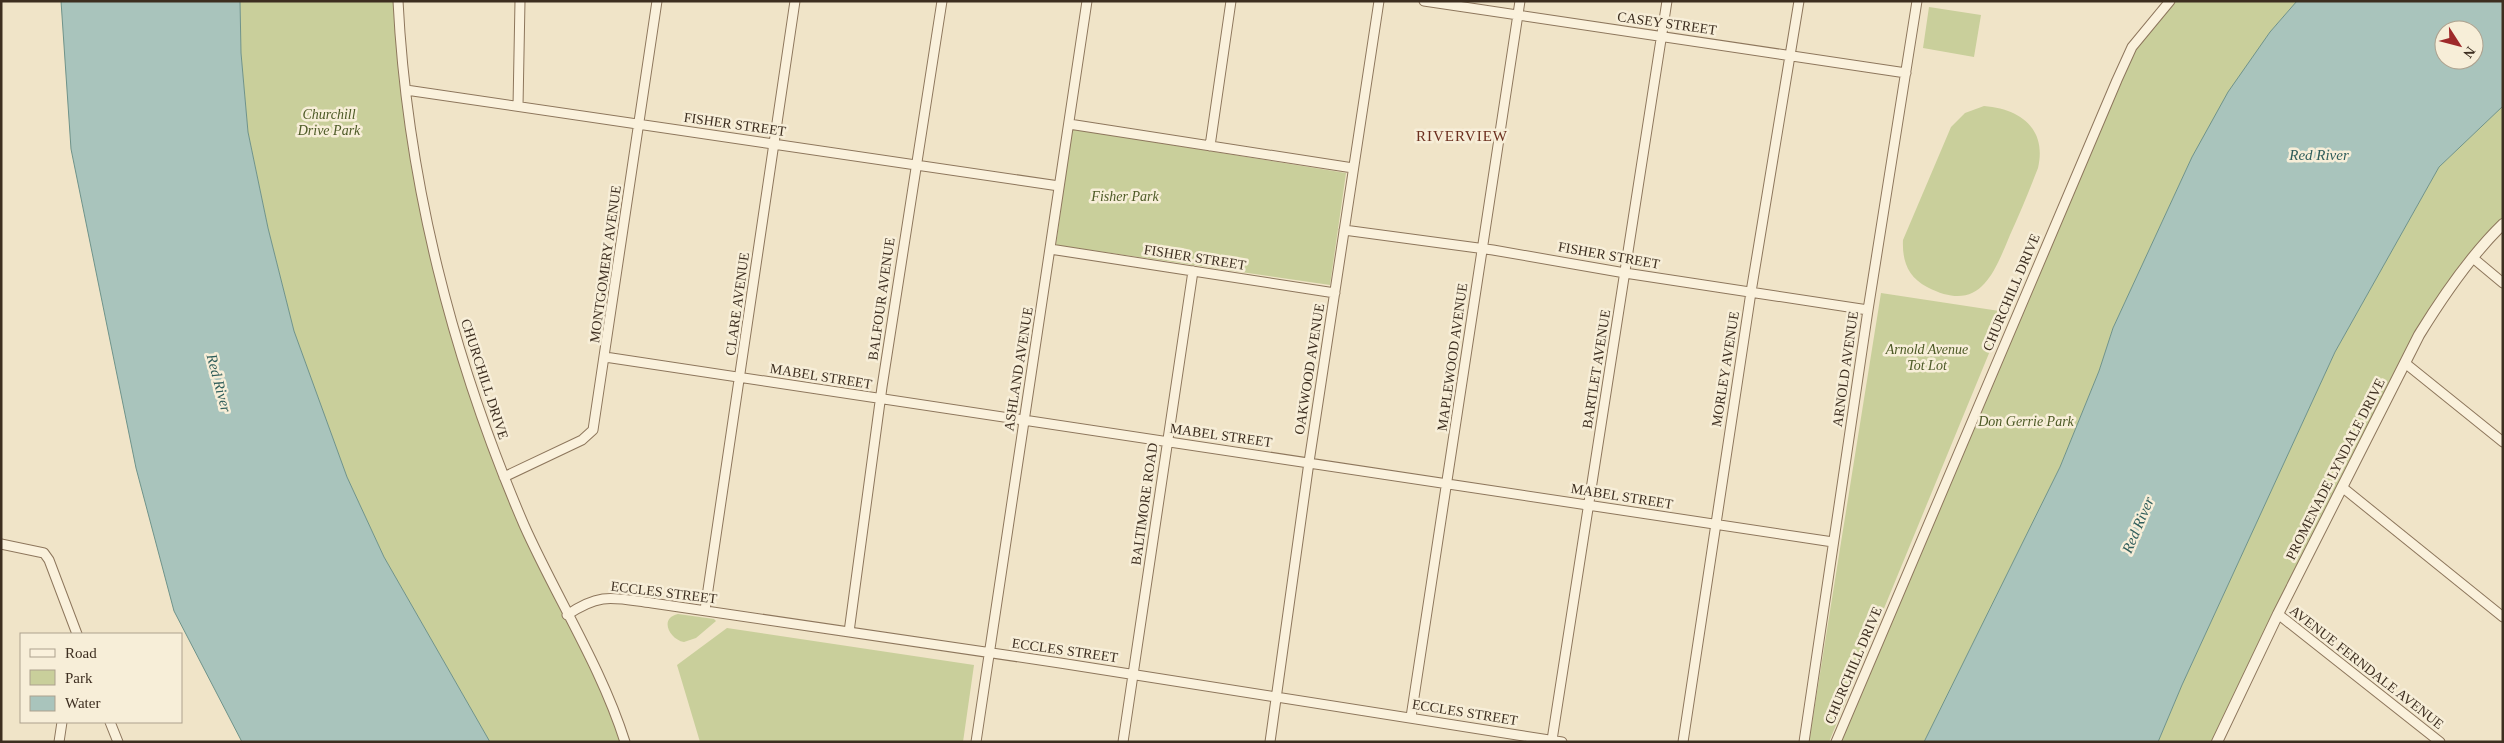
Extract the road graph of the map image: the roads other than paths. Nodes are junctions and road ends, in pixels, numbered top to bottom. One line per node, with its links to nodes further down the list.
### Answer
1 (398, 1): 19 (street, CHURCHILL DRIVE)
2 (520, 1): 20 (street)
3 (657, 1): 22 (street, MONTGOMERY AVENUE)
4 (795, 1): 23 (street, CLARE AVENUE)
5 (942, 1): 25 (street, BALFOUR AVENUE)
6 (1087, 1): 21 (street, ASHLAND AVENUE)
7 (1231, 1): 24 (street)
8 (1379, 1): 26 (street, OAKWOOD AVENUE)
9 (1424, 1): 15 (street, CASEY STREET)
10 (1520, 1): 15 (street, MAPLEWOOD AVENUE)
11 (1667, 1): 16 (street, BARTLET AVENUE)
12 (1799, 1): 17 (street, MORLEY AVENUE)
13 (1917, 1): 18 (street, ARNOLD AVENUE)
14 (2170, 1): 77 (street, CHURCHILL DRIVE)
15 (1518, 14): 16 (street, CASEY STREET); 30 (street, MAPLEWOOD AVENUE)
16 (1661, 36): 17 (street, CASEY STREET); 34 (street, BARTLET AVENUE)
17 (1790, 56): 18 (street, CASEY STREET); 36 (street, MORLEY AVENUE)
18 (1906, 73): 38 (street, ARNOLD AVENUE)
19 (406, 90): 20 (street, FISHER STREET); 47 (street, CHURCHILL DRIVE)
20 (518, 106): 22 (street, FISHER STREET)
21 (1069, 124): 24 (street); 27 (street, ASHLAND AVENUE)
22 (639, 125): 23 (street, FISHER STREET); 39 (street, MONTGOMERY AVENUE)
23 (774, 145): 25 (street, FISHER STREET); 41 (street, CLARE AVENUE)
24 (1210, 146): 26 (street)
25 (915, 164): 27 (street, FISHER STREET); 42 (street, BALFOUR AVENUE)
26 (1353, 168): 29 (street, OAKWOOD AVENUE)
27 (1059, 186): 31 (street, ASHLAND AVENUE)
28 (2503, 224): 32 (street, PROMENADE LYNDALE DRIVE)
29 (1344, 230): 30 (street, FISHER STREET); 37 (street, OAKWOOD AVENUE)
30 (1482, 248): 34 (street, FISHER STREET); 48 (street, MAPLEWOOD AVENUE)
31 (1050, 249): 33 (street, FISHER STREET); 43 (street, ASHLAND AVENUE)
32 (2473, 258): 35 (street); 40 (street, PROMENADE LYNDALE DRIVE)
33 (1193, 271): 37 (street, FISHER STREET); 44 (street, BALTIMORE ROAD)
34 (1625, 273): 36 (street, FISHER STREET); 50 (street, BARTLET AVENUE)
35 (2503, 283)
36 (1751, 292): 38 (street, FISHER STREET); 51 (street, MORLEY AVENUE)
37 (1335, 293): 46 (street, OAKWOOD AVENUE)
38 (1868, 310): 52 (street, ARNOLD AVENUE)
39 (605, 357): 41 (street, MABEL STREET); 47 (street, MONTGOMERY AVENUE)
40 (2405, 363): 45 (street); 49 (street, PROMENADE LYNDALE DRIVE)
41 (741, 378): 42 (street, MABEL STREET); 54 (street, CLARE AVENUE)
42 (880, 399): 43 (street, MABEL STREET); 58 (street, BALFOUR AVENUE)
43 (1024, 420): 44 (street, MABEL STREET); 60 (street, ASHLAND AVENUE)
44 (1167, 442): 46 (street, MABEL STREET); 61 (street, BALTIMORE ROAD)
45 (2503, 442)
46 (1309, 462): 48 (street, MABEL STREET); 62 (street, OAKWOOD AVENUE)
47 (504, 477): 56 (street, CHURCHILL DRIVE)
48 (1447, 482): 50 (street, MABEL STREET); 63 (street, MAPLEWOOD AVENUE)
49 (2342, 487): 55 (street, PROMENADE LYNDALE DRIVE); 57 (street)
50 (1588, 506): 51 (street, MABEL STREET); 66 (street, BARTLET AVENUE)
51 (1715, 524): 52 (street, MABEL STREET); 75 (street, MORLEY AVENUE)
52 (1833, 542): 76 (street, ARNOLD AVENUE)
53 (1, 544): 59 (street)
54 (705, 610): 56 (street, ECCLES STREET); 58 (street, ECCLES STREET)
55 (2278, 614): 67 (street, PROMENADE LYNDALE DRIVE); 78 (street, AVENUE FERNDALE AVENUE)
56 (567, 615): 70 (street, CHURCHILL DRIVE)
57 (2503, 617)
58 (850, 632): 60 (street, ECCLES STREET)
59 (77, 633)
60 (990, 653): 61 (street, ECCLES STREET); 71 (street, ASHLAND AVENUE)
61 (1133, 674): 62 (street, ECCLES STREET); 72 (street, BALTIMORE ROAD)
62 (1276, 699): 63 (street, ECCLES STREET); 73 (street, OAKWOOD AVENUE)
63 (1410, 717): 66 (street, ECCLES STREET)
64 (62, 723): 68 (street)
65 (110, 723): 69 (street)
66 (1552, 740): 74 (street, ECCLES STREET)
67 (2219, 741)
68 (59, 742)
69 (118, 742)
70 (625, 742)
71 (976, 742)
72 (1123, 742)
73 (1270, 742)
74 (1562, 742)
75 (1683, 742)
76 (1804, 742)
77 (1836, 742)
78 (2440, 742)

